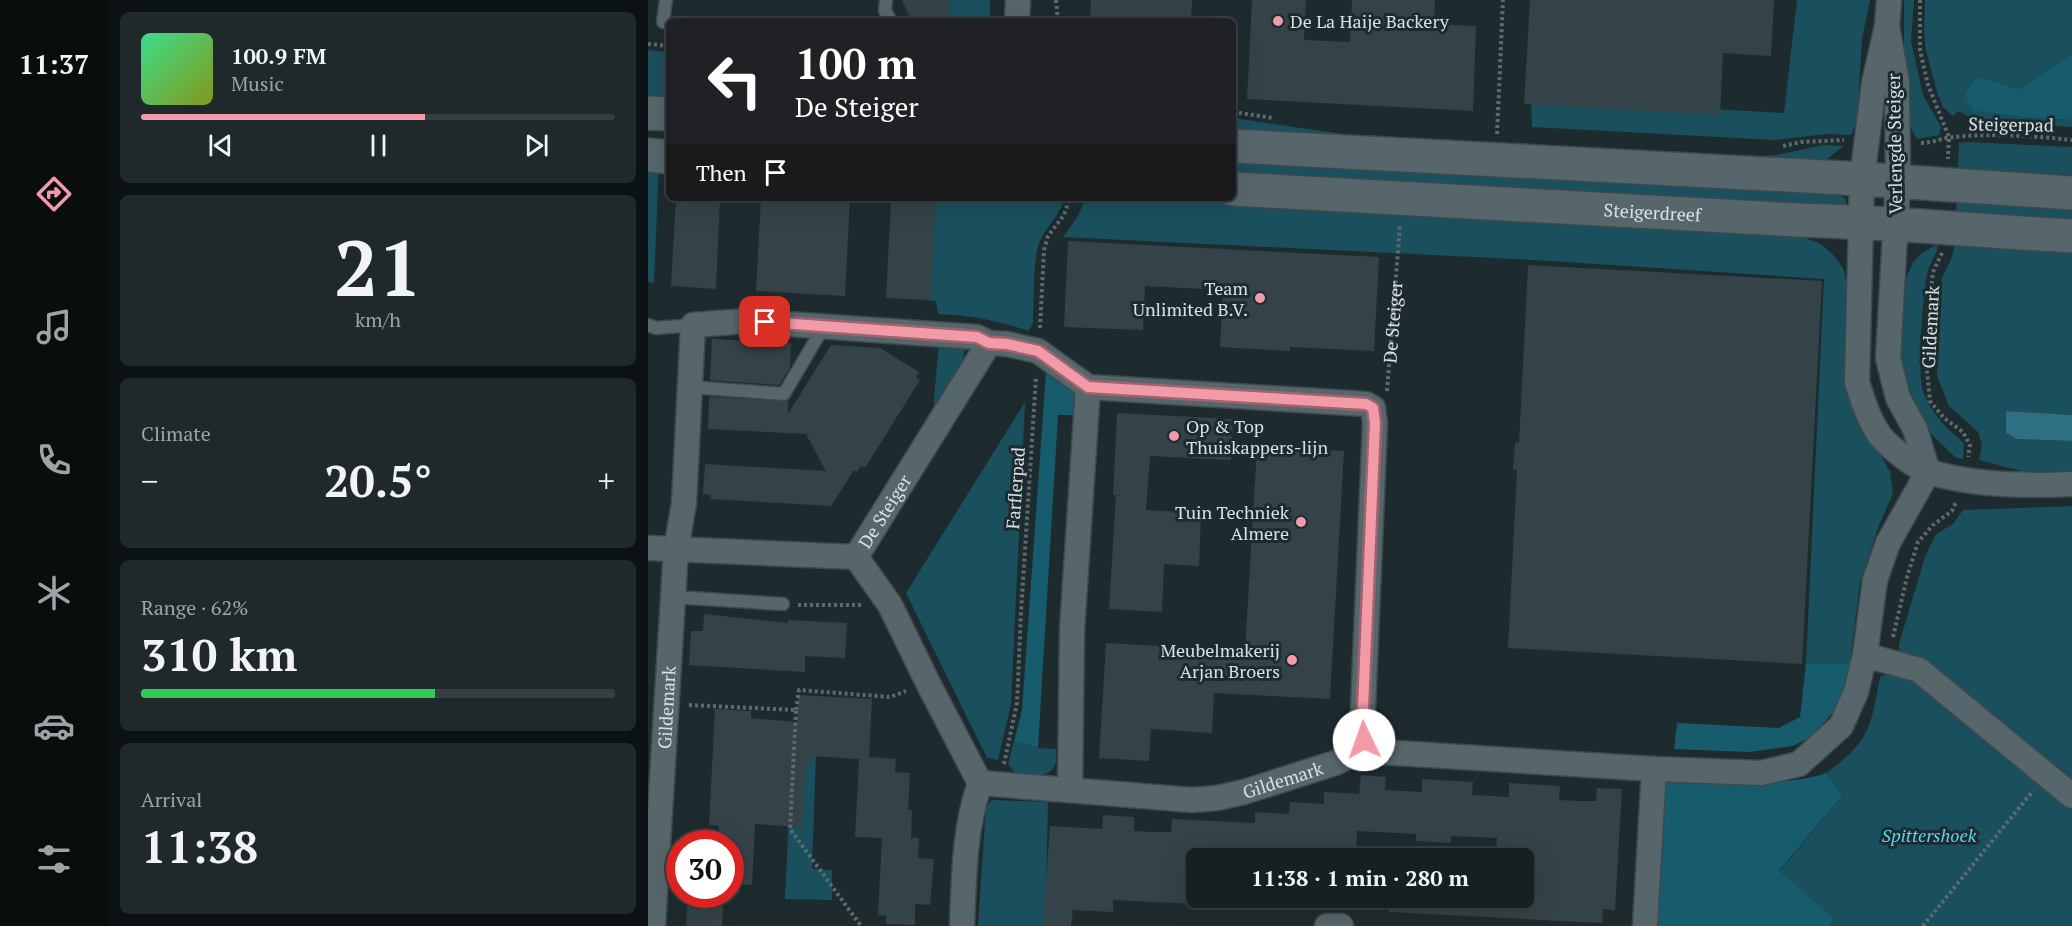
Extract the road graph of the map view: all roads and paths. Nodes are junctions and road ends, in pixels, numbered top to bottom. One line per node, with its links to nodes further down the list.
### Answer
1 (666, 0): 9 (lane)
2 (886, 0): 7 (lane)
3 (1056, 0): 8 (path)
4 (1503, 0): 15 (path)
5 (1889, 0): 10 (street, Verlengde Steiger)
6 (1920, 0): 16 (path, Verlengde Steiger)
7 (889, 18)
8 (1058, 18)
9 (663, 22)
10 (1887, 27): 21 (street, Verlengde Steiger); 22 (street, Verlengde Steiger)
11 (648, 44): 12 (path)
12 (666, 46)
13 (648, 113): 14 (main road)
14 (666, 114)
15 (1497, 137)
16 (1949, 137): 17 (path, Steigerpad); 23 (path)
17 (2072, 140)
18 (1236, 146): 21 (main road)
19 (648, 155): 20 (main road)
20 (666, 157)
21 (1862, 179): 22 (main road); 27 (street)
22 (1898, 182): 23 (main road); 29 (street, Verlengde Steiger)
23 (1946, 185): 25 (main road)
24 (1236, 189): 27 (main road, Steigerdreef)
25 (2072, 194)
26 (1069, 201): 36 (path, Farflerpad)
27 (1860, 221): 29 (main road, Steigerdreef); 40 (street)
28 (1400, 225): 39 (path, De Steiger)
29 (1895, 225): 30 (main road, Steigerdreef); 40 (street, Gildemark)
30 (1945, 229): 31 (main road, Steigerdreef); 41 (path, Gildemark)
31 (2072, 236)
32 (648, 325): 33 (lane)
33 (693, 325): 34 (street); 37 (street)
34 (824, 326): 35 (street); 37 (lane)
35 (989, 343): 36 (street); 45 (street, De Steiger)
36 (1038, 351): 38 (street); 56 (path, Farflerpad)
37 (690, 387): 44 (street)
38 (1088, 387): 39 (street); 57 (street)
39 (1373, 408): 53 (street)
40 (1928, 471): 41 (street); 49 (street)
41 (1964, 478): 42 (street); 49 (path, Gildemark)
42 (2072, 484)
43 (648, 548): 44 (street, De Steiger)
44 (676, 549): 45 (street, De Steiger); 46 (street, Gildemark)
45 (856, 557): 48 (street)
46 (673, 597): 47 (lane); 51 (street, Gildemark)
47 (783, 604): 48 (path)
48 (890, 605): 50 (street)
49 (1876, 658): 54 (street); 55 (street)
50 (928, 683): 52 (path); 56 (street)
51 (668, 705): 52 (path); 59 (street, Gildemark)
52 (796, 710): 60 (path)
53 (1369, 747): 54 (street); 57 (street, Gildemark)
54 (1654, 770): 64 (street)
55 (2045, 775): 58 (street); 65 (path)
56 (991, 784): 57 (street, Gildemark); 61 (street)
57 (1070, 790)
58 (2072, 796)
59 (653, 926)
60 (861, 926)
61 (962, 926)
62 (1327, 926): 63 (street)
63 (1341, 926)
64 (1645, 926)
65 (1923, 926)

